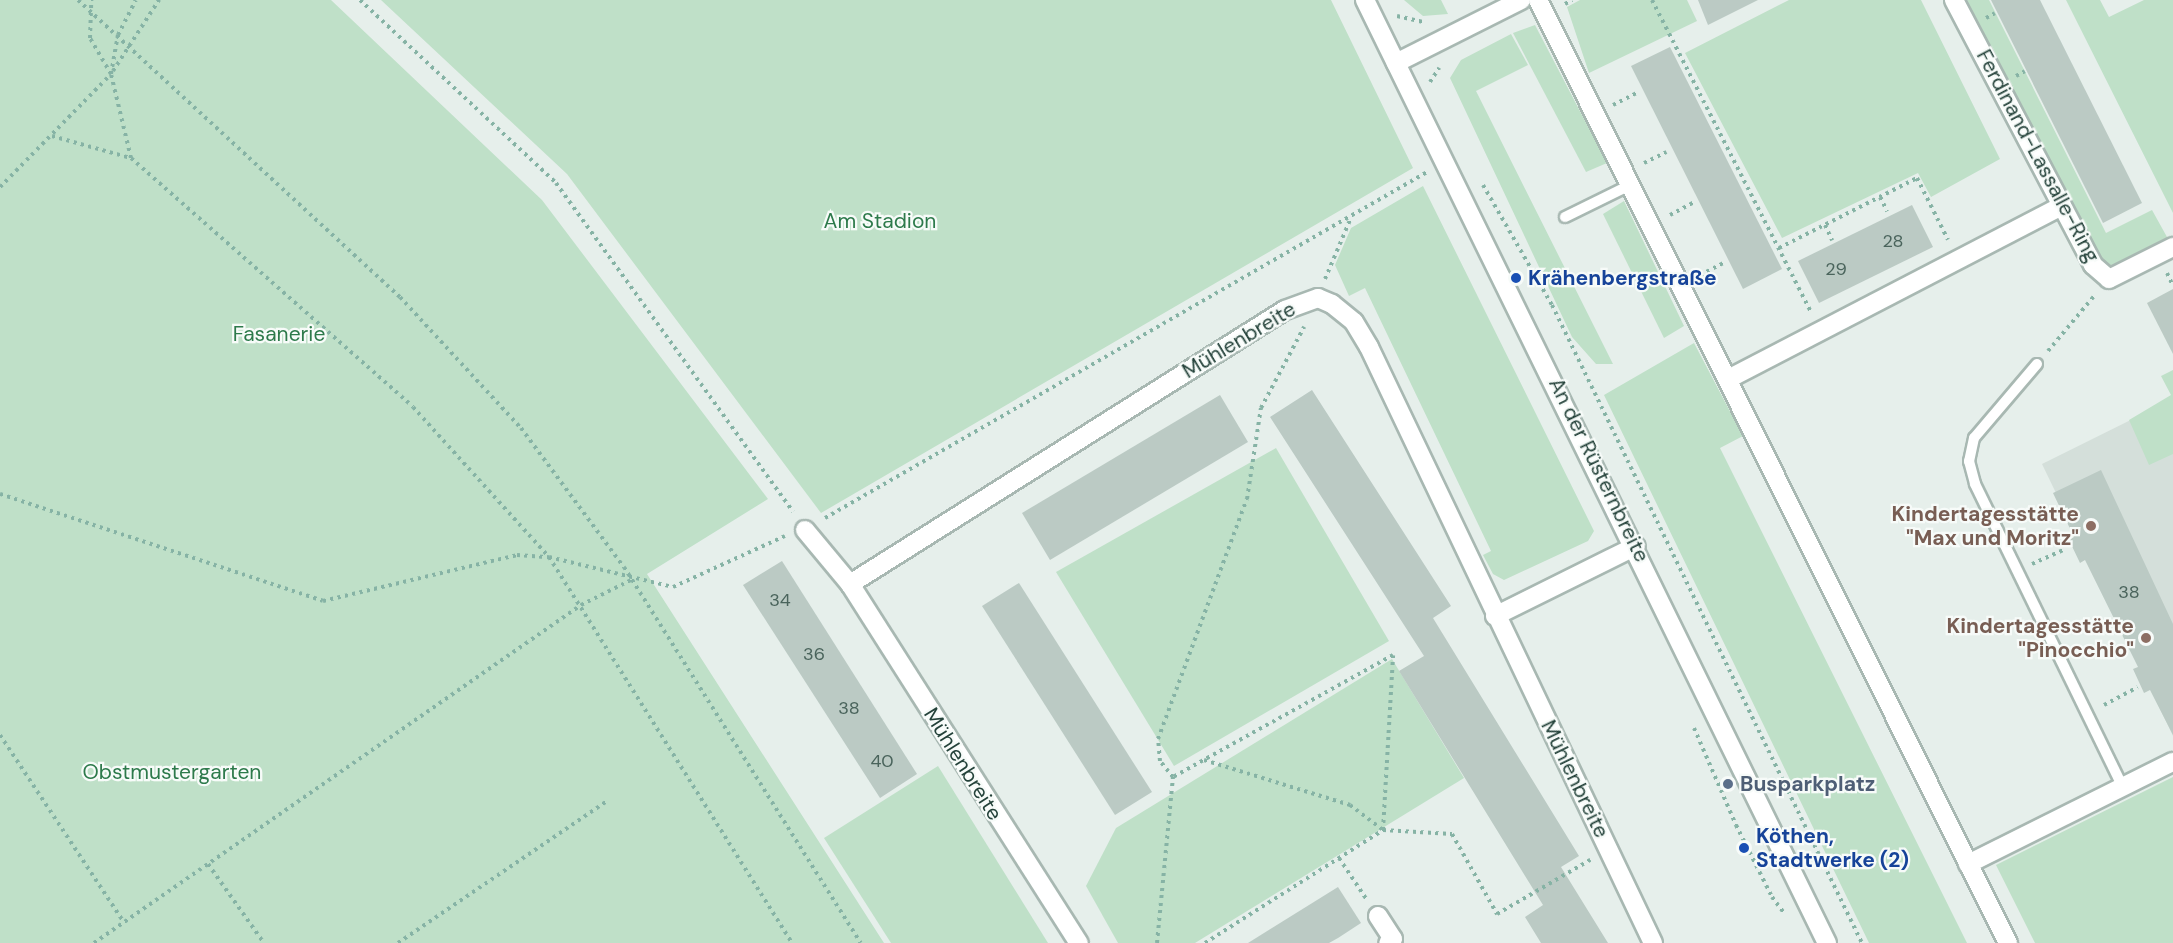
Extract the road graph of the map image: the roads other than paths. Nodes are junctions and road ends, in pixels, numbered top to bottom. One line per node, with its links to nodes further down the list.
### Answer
1 (1365, 0): 5 (street, An der Rüsternbreite)
2 (1521, 0): 5 (street)
3 (1538, 0): 6 (street)
4 (1954, 0): 7 (street, Ferdinand-Lassalle-Ring)
5 (1396, 63): 13 (street, An der Rüsternbreite)
6 (1632, 184): 8 (lane); 11 (street)
7 (2062, 206): 9 (street, Ferdinand-Lassalle-Ring); 11 (street)
8 (1565, 217)
9 (2173, 247)
10 (2037, 364): 17 (lane)
11 (1728, 379): 18 (street)
12 (805, 530): 14 (street, Mühlenbreite)
13 (1636, 546): 15 (street); 23 (street, An der Rüsternbreite)
14 (850, 584): 15 (street, Mühlenbreite); 20 (street, Mühlenbreite)
15 (1495, 616): 22 (street, Mühlenbreite)
16 (2173, 762): 17 (street)
17 (2122, 786): 18 (street)
18 (1968, 864): 24 (street)
19 (1378, 916): 21 (street)
20 (1079, 943)
21 (1388, 943)
22 (1653, 943)
23 (1827, 943)
24 (2008, 943)

